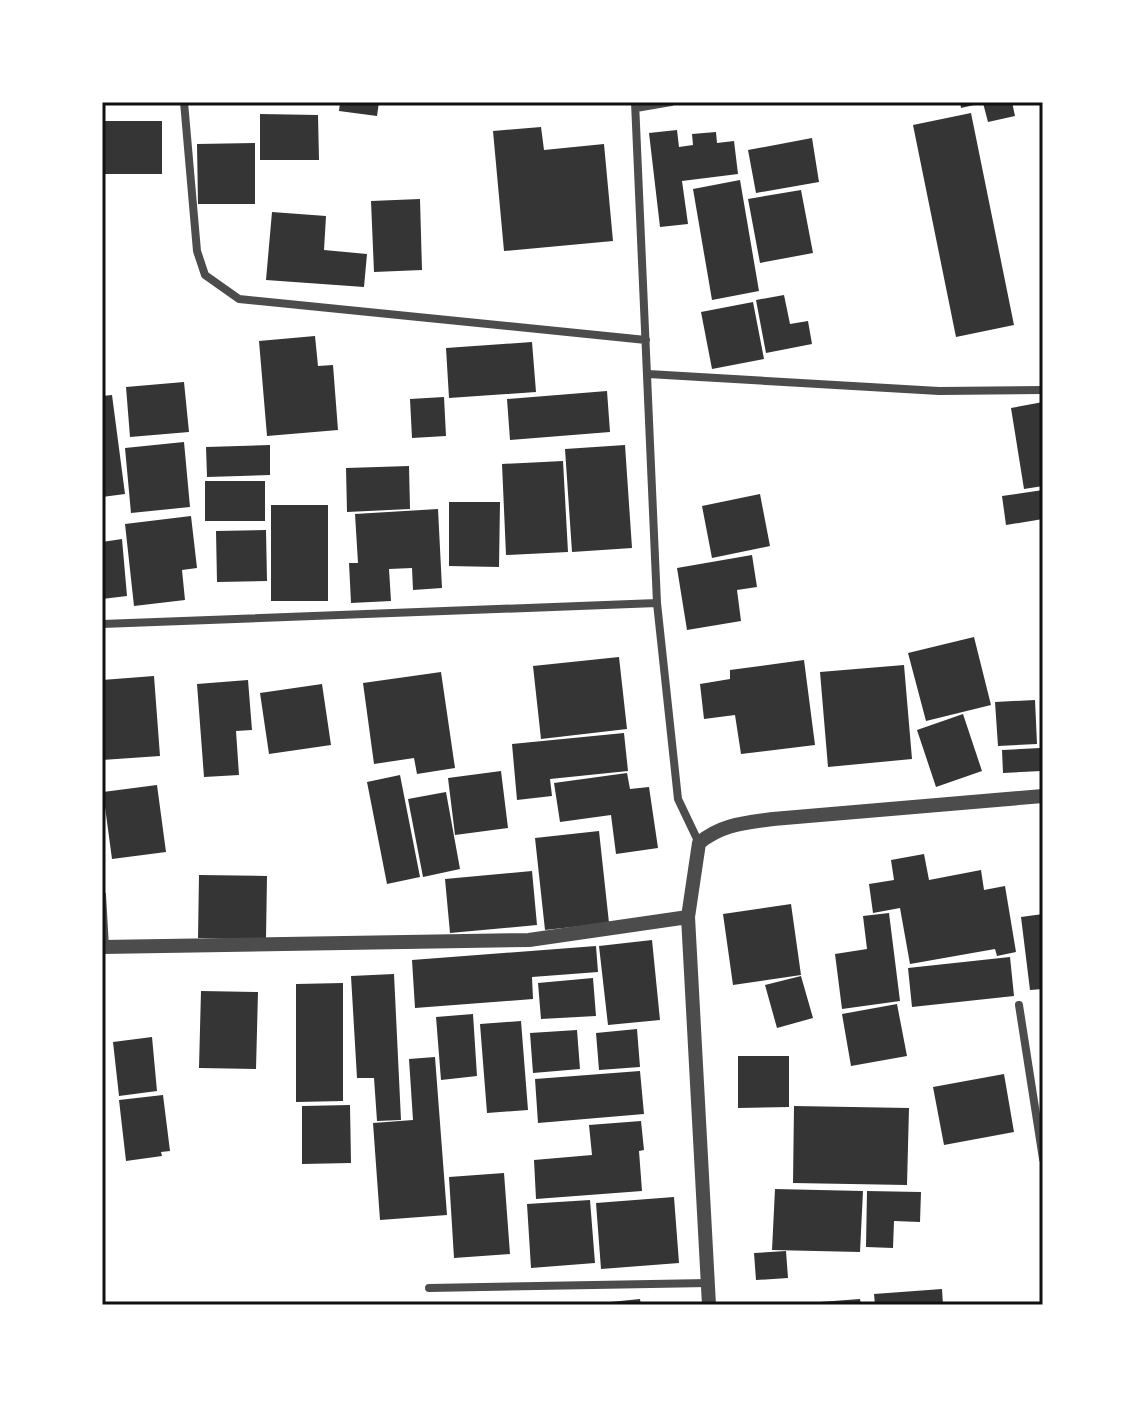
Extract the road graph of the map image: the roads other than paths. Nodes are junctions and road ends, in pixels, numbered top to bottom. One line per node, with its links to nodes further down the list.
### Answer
1 (184, 102): 4 (street)
2 (671, 102): 3 (street)
3 (635, 105): 4 (street)
4 (646, 340): 5 (street)
5 (648, 374): 6 (street); 7 (street)
6 (1043, 390)
7 (657, 603): 8 (street); 10 (street)
8 (102, 624)
9 (1043, 796): 10 (street)
10 (699, 843): 12 (street)
11 (102, 895): 13 (street)
12 (688, 917): 13 (street); 16 (street)
13 (104, 947)
14 (1019, 1005): 15 (street)
15 (1043, 1159)
16 (708, 1283): 17 (street); 18 (street)
17 (429, 1288)
18 (709, 1305)

